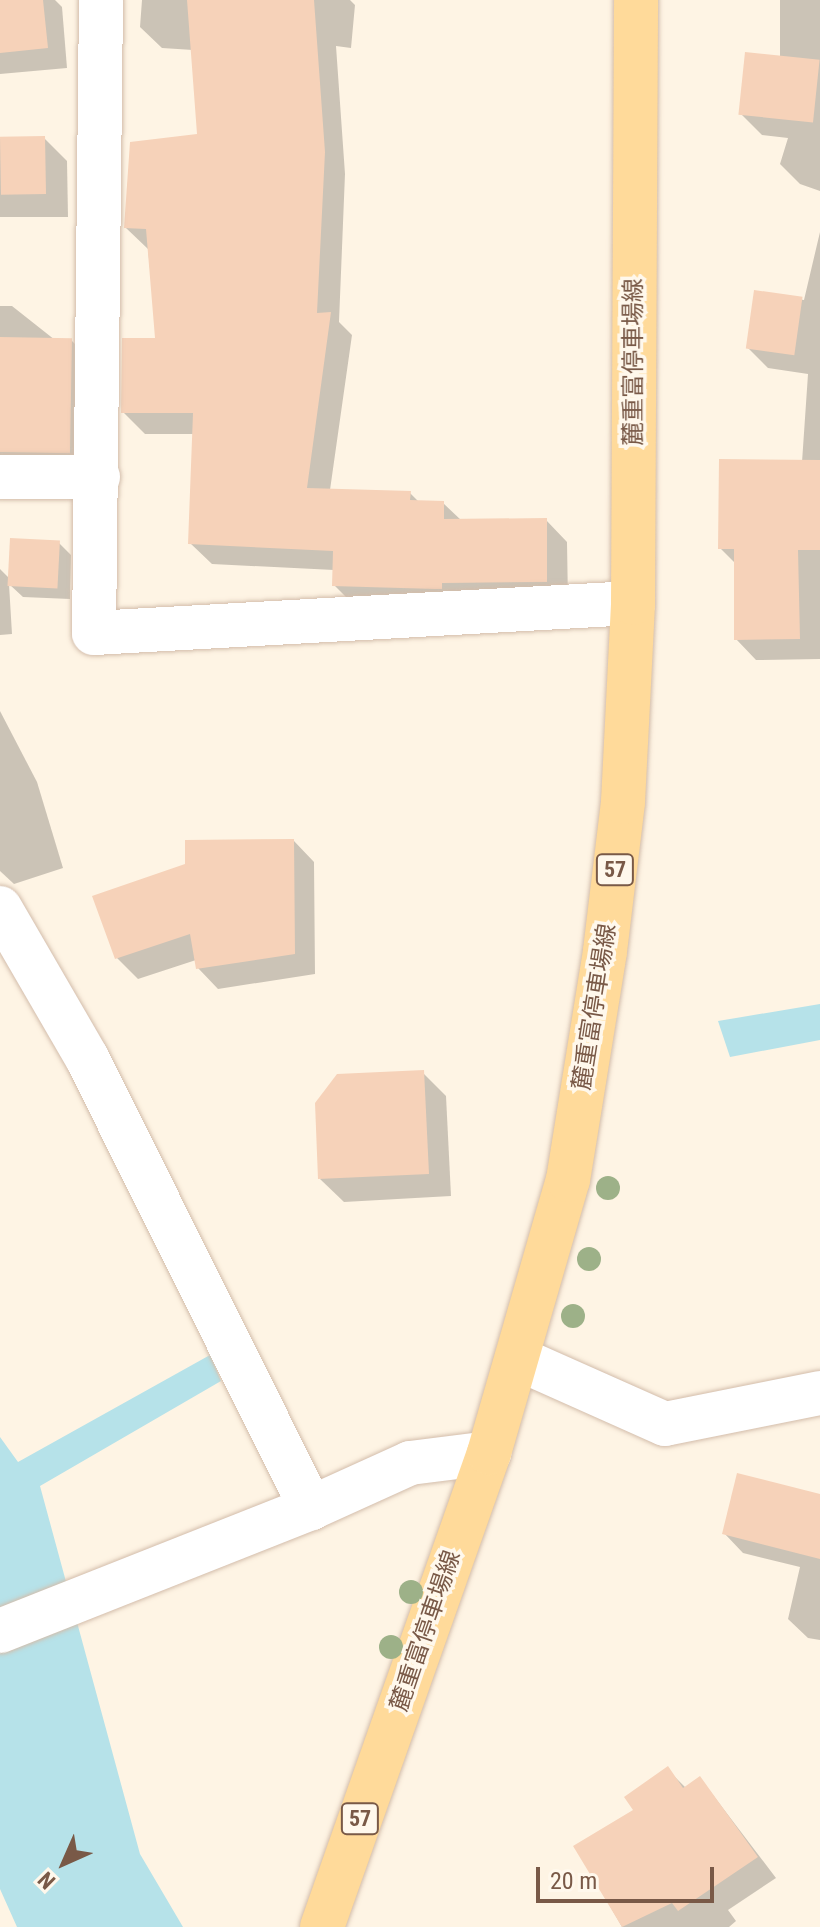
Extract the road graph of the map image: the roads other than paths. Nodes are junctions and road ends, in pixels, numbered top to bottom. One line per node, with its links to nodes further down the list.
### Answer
1 (101, 0): 4 (street)
2 (636, 0): 5 (main road, 麓重富停車場線 / 57)
3 (0, 477): 4 (street)
4 (98, 477): 5 (street)
5 (633, 603): 7 (main road, 麓重富停車場線 / 57)
6 (0, 908): 10 (street)
7 (519, 1359): 8 (street); 9 (main road, 麓重富停車場線 / 57)
8 (820, 1393)
9 (489, 1453): 10 (street); 12 (main road, 麓重富停車場線 / 57)
10 (311, 1508): 11 (street)
11 (0, 1631)
12 (322, 1927)

